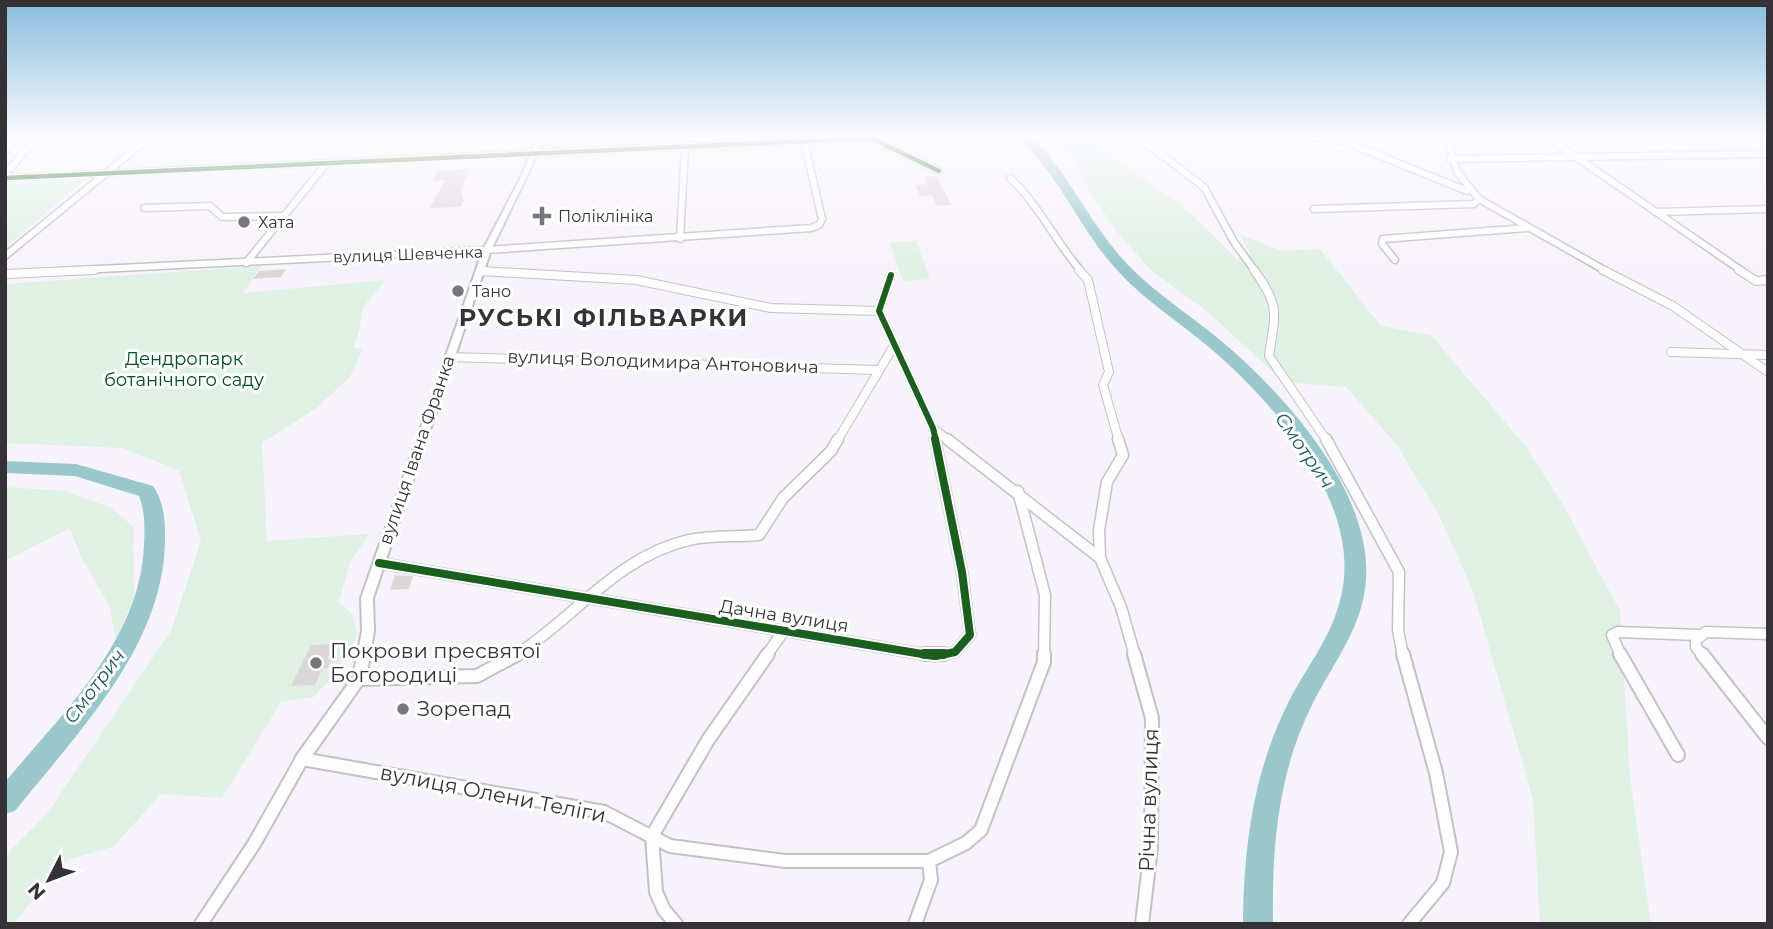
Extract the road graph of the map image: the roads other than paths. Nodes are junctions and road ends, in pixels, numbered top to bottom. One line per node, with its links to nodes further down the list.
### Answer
1 (98, 180): 21 (street)
2 (312, 180): 17 (street)
3 (521, 180): 20 (street, вулиця Івана Франка)
4 (683, 180): 19 (street)
5 (813, 180): 19 (street, вулиця Шевченка)
6 (1012, 180): 38 (street, Річна вулиця)
7 (1198, 180): 54 (street)
8 (1441, 180): 11 (street)
9 (1461, 180): 11 (street)
10 (1610, 180): 16 (street)
11 (1467, 191): 12 (street)
12 (1479, 199): 14 (street); 18 (street)
13 (144, 208): 17 (street)
14 (1314, 209)
15 (1768, 209): 16 (street)
16 (1656, 212): 27 (street)
17 (282, 216): 23 (street)
18 (1527, 228): 22 (street); 31 (street)
19 (680, 239): 20 (street, вулиця Шевченка)
20 (487, 250): 23 (street, вулиця Шевченка); 24 (street, вулиця Івана Франка)
21 (5, 256)
22 (1395, 260)
23 (246, 263): 25 (street, вулиця Шевченка)
24 (480, 271): 28 (street); 33 (street, вулиця Івана Франка)
25 (5, 274)
26 (891, 275): 28 (street)
27 (1768, 280)
28 (879, 311): 29 (street)
29 (895, 344): 34 (street); 36 (street)
30 (1671, 352): 31 (street)
31 (1743, 354): 32 (street); 35 (street)
32 (1768, 355)
33 (449, 357): 34 (street, вулиця Володимира Антоновича); 39 (street, вулиця Івана Франка)
34 (877, 370): 40 (street)
35 (1768, 372)
36 (933, 428): 37 (street, Річна вулиця); 41 (street, Дачна вулиця)
37 (1018, 491): 38 (street, Річна вулиця); 49 (street)
38 (1100, 558): 53 (street, Річна вулиця)
39 (379, 563): 40 (street, Дачна вулиця); 44 (street, вулиця Івана Франка)
40 (589, 599): 41 (street, Дачна вулиця); 44 (street)
41 (783, 632): 48 (street)
42 (1768, 634): 43 (street)
43 (1699, 635): 45 (street); 46 (street)
44 (359, 679): 47 (street, вулиця Івана Франка)
45 (1768, 738)
46 (1678, 755)
47 (302, 759): 48 (street, вулиця Олени Теліги); 50 (street)
48 (652, 836): 49 (street, вулиця Олени Теліги); 51 (street)
49 (929, 861): 52 (street)
50 (201, 924)
51 (676, 924)
52 (915, 924)
53 (1142, 924)
54 (1409, 924)

